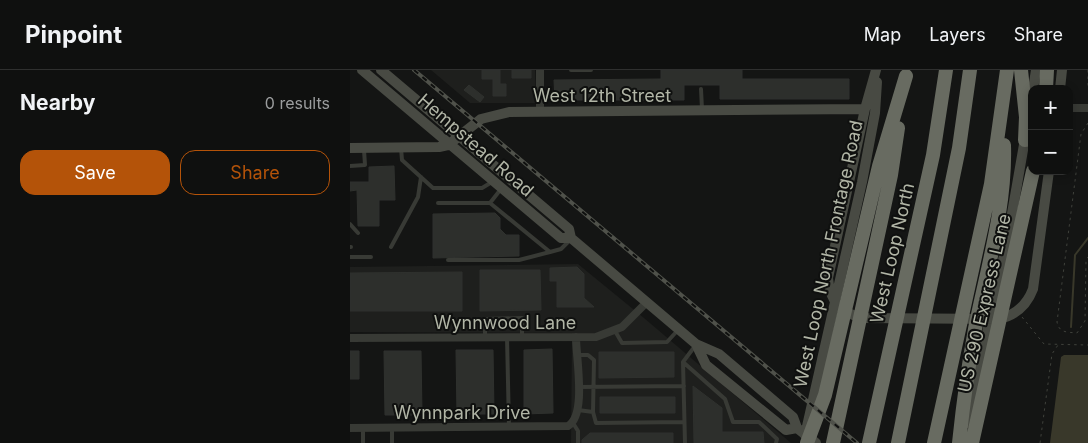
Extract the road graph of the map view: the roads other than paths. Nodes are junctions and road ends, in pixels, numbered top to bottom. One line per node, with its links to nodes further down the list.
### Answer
1 (362, 70): 28 (main road, Hempstead Road)
2 (380, 70): 26 (main road, Hempstead Road)
3 (540, 70): 23 (street)
4 (571, 70): 5 (lane)
5 (591, 70)
6 (877, 70): 21 (main road); 80 (main road, West Loop North Frontage Road)
7 (946, 70): 84 (highway, West Loop North)
8 (970, 70): 85 (highway)
9 (1007, 70): 24 (highway)
10 (1021, 70): 27 (highway)
11 (1036, 70): 15 (main road)
12 (1047, 70): 16 (highway)
13 (1062, 70): 17 (main road)
14 (906, 73): 81 (highway); 83 (highway)
15 (1034, 85)
16 (1046, 85)
17 (1060, 85)
18 (701, 89): 22 (lane)
19 (1073, 108): 20 (street)
20 (1088, 108)
21 (865, 109): 22 (main road, West 12th Street); 34 (main road)
22 (702, 111): 23 (main road, West 12th Street)
23 (540, 112): 26 (main road, West 12th Street)
24 (1003, 112): 86 (highway); 87 (highway)
25 (1028, 122): 27 (main road)
26 (458, 137): 28 (main road, West 12th Street); 42 (main road, Hempstead Road)
27 (1025, 140): 87 (main road)
28 (448, 144): 29 (main road, West 12th Street); 36 (main road, Hempstead Road)
29 (401, 147): 31 (main road, West 12th Street); 35 (lane)
30 (350, 148): 31 (main road, West 12th Street)
31 (364, 148): 32 (lane)
32 (350, 166)
33 (1032, 175): 88 (highway, US 290 Express Lane)
34 (1048, 175)
35 (421, 177): 36 (lane); 43 (lane)
36 (492, 182): 37 (main road, Hempstead Road)
37 (501, 189): 39 (lane); 42 (main road, Hempstead Road)
38 (438, 202): 39 (lane)
39 (490, 202): 44 (lane)
40 (350, 224): 41 (lane)
41 (358, 233)
42 (571, 238): 44 (lane); 48 (main road, Hempstead Road)
43 (391, 247)
44 (550, 252): 47 (lane)
45 (350, 257): 46 (lane)
46 (371, 257)
47 (448, 260)
48 (647, 302): 49 (main road, Hempstead Road); 50 (street, Wynnwood Lane)
49 (679, 328): 50 (lane); 56 (main road, Hempstead Road)
50 (615, 331): 55 (street, Wynnwood Lane)
51 (485, 337): 52 (street, Wynnwood Lane); 53 (lane); 54 (street, Wynnwood Lane)
52 (507, 337): 53 (street, Wynnwood Lane); 70 (lane)
53 (522, 337): 55 (street, Wynnwood Lane)
54 (350, 338)
55 (576, 338): 57 (street)
56 (696, 344): 58 (lane); 62 (main road, Hempstead Road); 74 (main road, Hempstead Road)
57 (576, 355): 60 (street); 61 (lane)
58 (683, 362): 59 (lane); 63 (lane)
59 (684, 386): 61 (lane); 67 (lane)
60 (578, 387): 61 (lane); 64 (street)
61 (594, 387): 65 (lane)
62 (731, 391): 63 (lane); 66 (main road, Hempstead Road)
63 (725, 399): 68 (lane)
64 (578, 410): 65 (lane); 69 (street)
65 (593, 412): 67 (lane)
66 (767, 414): 68 (lane); 74 (main road, Hempstead Road)
67 (684, 422): 78 (lane)
68 (759, 422): 79 (lane)
69 (573, 424): 70 (street, Wynnpark Drive); 77 (lane)
70 (509, 427): 73 (street, Wynnpark Drive)
71 (350, 428): 72 (street, Wynnpark Drive)
72 (363, 428): 73 (street, Wynnpark Drive); 75 (lane)
73 (392, 428): 76 (lane)
74 (797, 428): 82 (main road, Hempstead Road)
75 (363, 443)
76 (392, 443)
77 (578, 443)
78 (685, 443)
79 (776, 443)
80 (803, 443)
81 (807, 443)
82 (816, 443)
83 (833, 443)
84 (869, 443)
85 (898, 443)
86 (934, 443)
87 (961, 443)
88 (972, 443)

